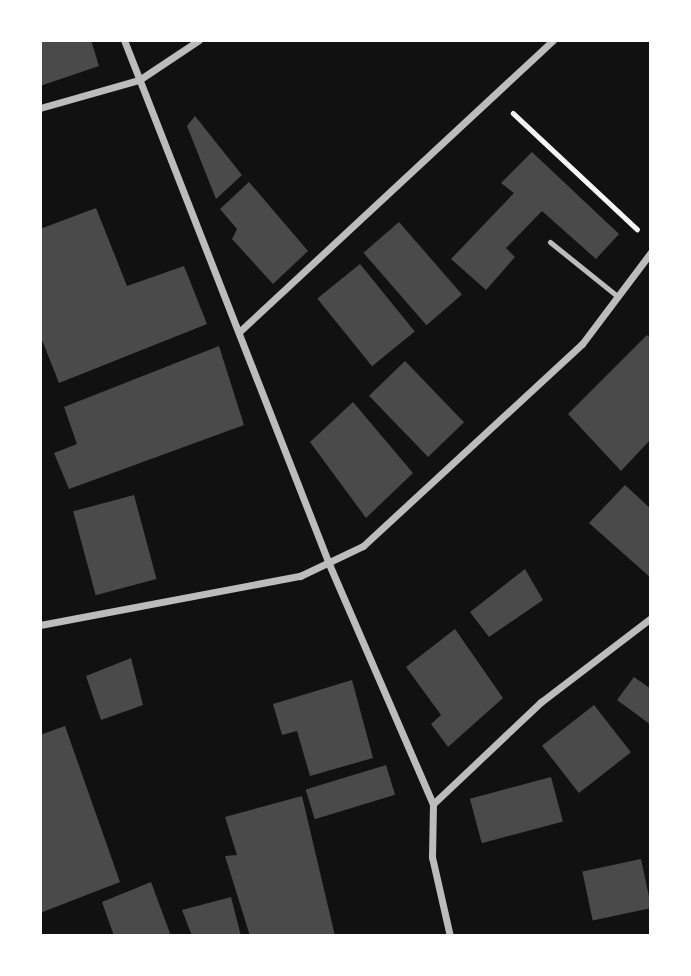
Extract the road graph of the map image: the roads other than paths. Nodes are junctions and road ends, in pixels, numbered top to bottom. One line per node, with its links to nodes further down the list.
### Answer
1 (124, 40): 4 (street)
2 (199, 40): 4 (street)
3 (553, 40): 9 (street)
4 (139, 80): 5 (street); 9 (street)
5 (40, 108)
6 (550, 242): 8 (lane)
7 (651, 252): 8 (street)
8 (616, 295): 10 (street)
9 (239, 332): 10 (street)
10 (329, 564): 12 (street); 13 (street)
11 (651, 618): 13 (street)
12 (40, 625)
13 (433, 804): 14 (street)
14 (450, 936)

